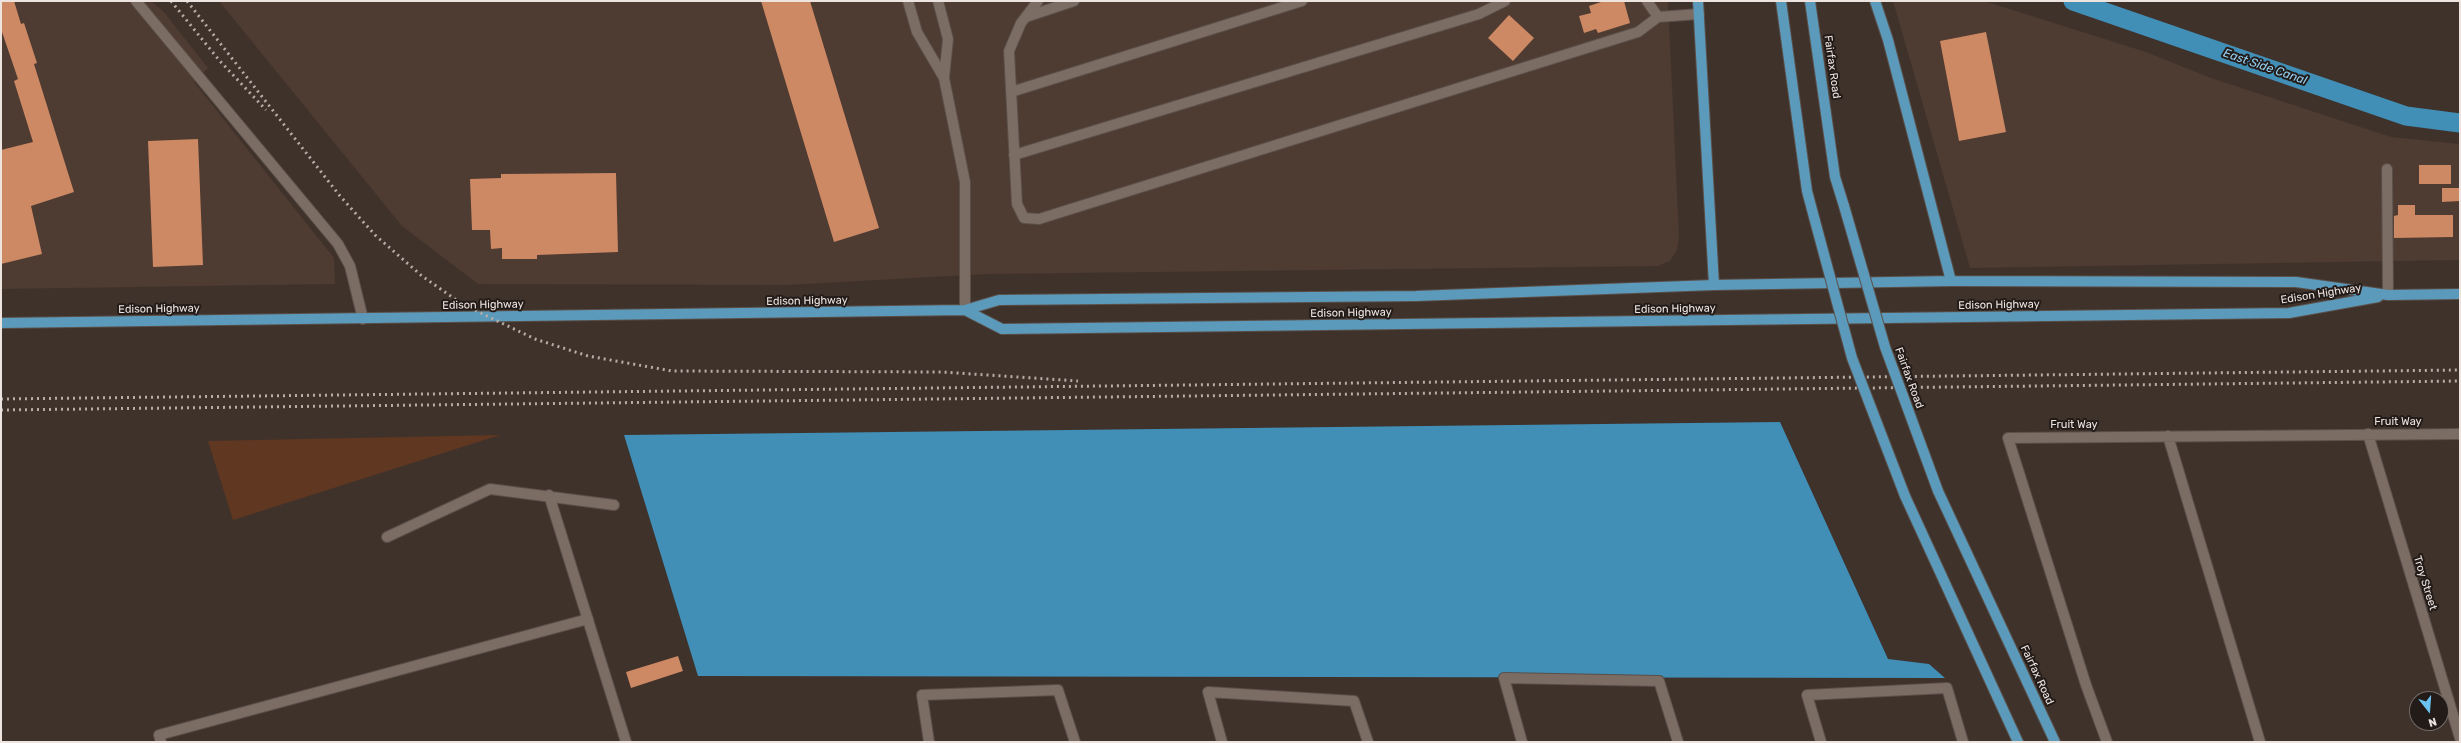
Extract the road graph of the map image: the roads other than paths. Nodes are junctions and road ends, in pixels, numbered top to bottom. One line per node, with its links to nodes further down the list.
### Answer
1 (136, 1): 25 (street)
2 (908, 1): 16 (street)
3 (938, 1): 16 (street)
4 (1038, 1): 14 (street)
5 (1074, 1): 14 (street)
6 (1302, 1): 17 (street)
7 (1505, 1): 18 (street)
8 (1647, 1): 15 (street)
9 (1698, 1): 13 (main road)
10 (1781, 1): 45 (main road, bridge)
11 (1810, 1): 46 (main road, Fairfax Road, bridge)
12 (1875, 1): 20 (main road)
13 (1699, 14): 15 (street); 21 (main road)
14 (1026, 16): 17 (street)
15 (1658, 17): 18 (street)
16 (944, 78): 24 (street)
17 (1011, 92): 18 (street)
18 (1014, 155)
19 (2387, 169): 23 (street)
20 (1951, 281): 21 (main road, Edison Highway); 23 (main road, Edison Highway)
21 (1714, 285): 24 (main road, Edison Highway)
22 (2460, 294): 23 (main road, Edison Highway)
23 (2388, 295): 24 (main road, Edison Highway)
24 (965, 310): 25 (main road, Edison Highway)
25 (363, 319): 26 (main road, Edison Highway)
26 (1, 323)
27 (2368, 434): 28 (street, Fruit Way); 29 (street, Fruit Way); 34 (street, Troy Street)
28 (2460, 434)
29 (2168, 436): 47 (street, Fruit Way); 48 (street)
30 (549, 495): 31 (street); 32 (street); 33 (street)
31 (614, 505)
32 (387, 537)
33 (588, 619): 35 (street); 36 (street)
34 (2460, 738)
35 (161, 742)
36 (626, 742)
37 (929, 742): 38 (street)
38 (1075, 742)
39 (1222, 742): 40 (street)
40 (1368, 742)
41 (1522, 742): 42 (street)
42 (1678, 742)
43 (1821, 742): 44 (street)
44 (1963, 742)
45 (2018, 742)
46 (2055, 742)
47 (2107, 742)
48 (2260, 742)

